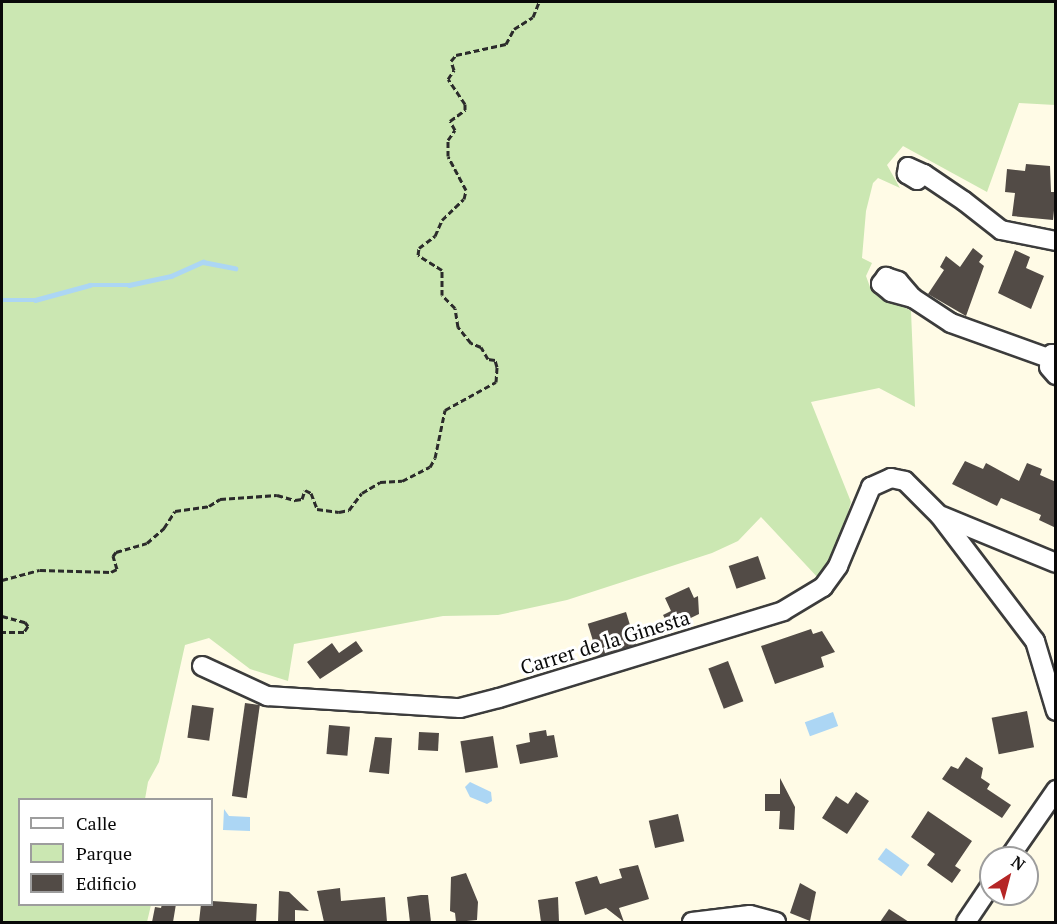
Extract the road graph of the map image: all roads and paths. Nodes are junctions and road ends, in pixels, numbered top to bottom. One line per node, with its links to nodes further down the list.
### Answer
1 (539, 2): 10 (path)
2 (924, 174): 3 (street)
3 (1056, 241)
4 (913, 298): 5 (street)
5 (1054, 362)
6 (940, 516): 7 (street); 8 (street, Carrer de la Ginesta); 13 (street, Carrer de la Ginesta)
7 (990, 536): 8 (street); 9 (street)
8 (971, 557): 14 (street, Carrer de la Ginesta)
9 (1056, 563)
10 (2, 580)
11 (2, 616): 12 (path)
12 (2, 632)
13 (202, 666)
14 (1056, 711)
15 (1056, 789): 16 (street)
16 (1017, 846)
17 (979, 903): 20 (street)
18 (692, 922): 19 (street)
19 (776, 922)
20 (966, 922)

